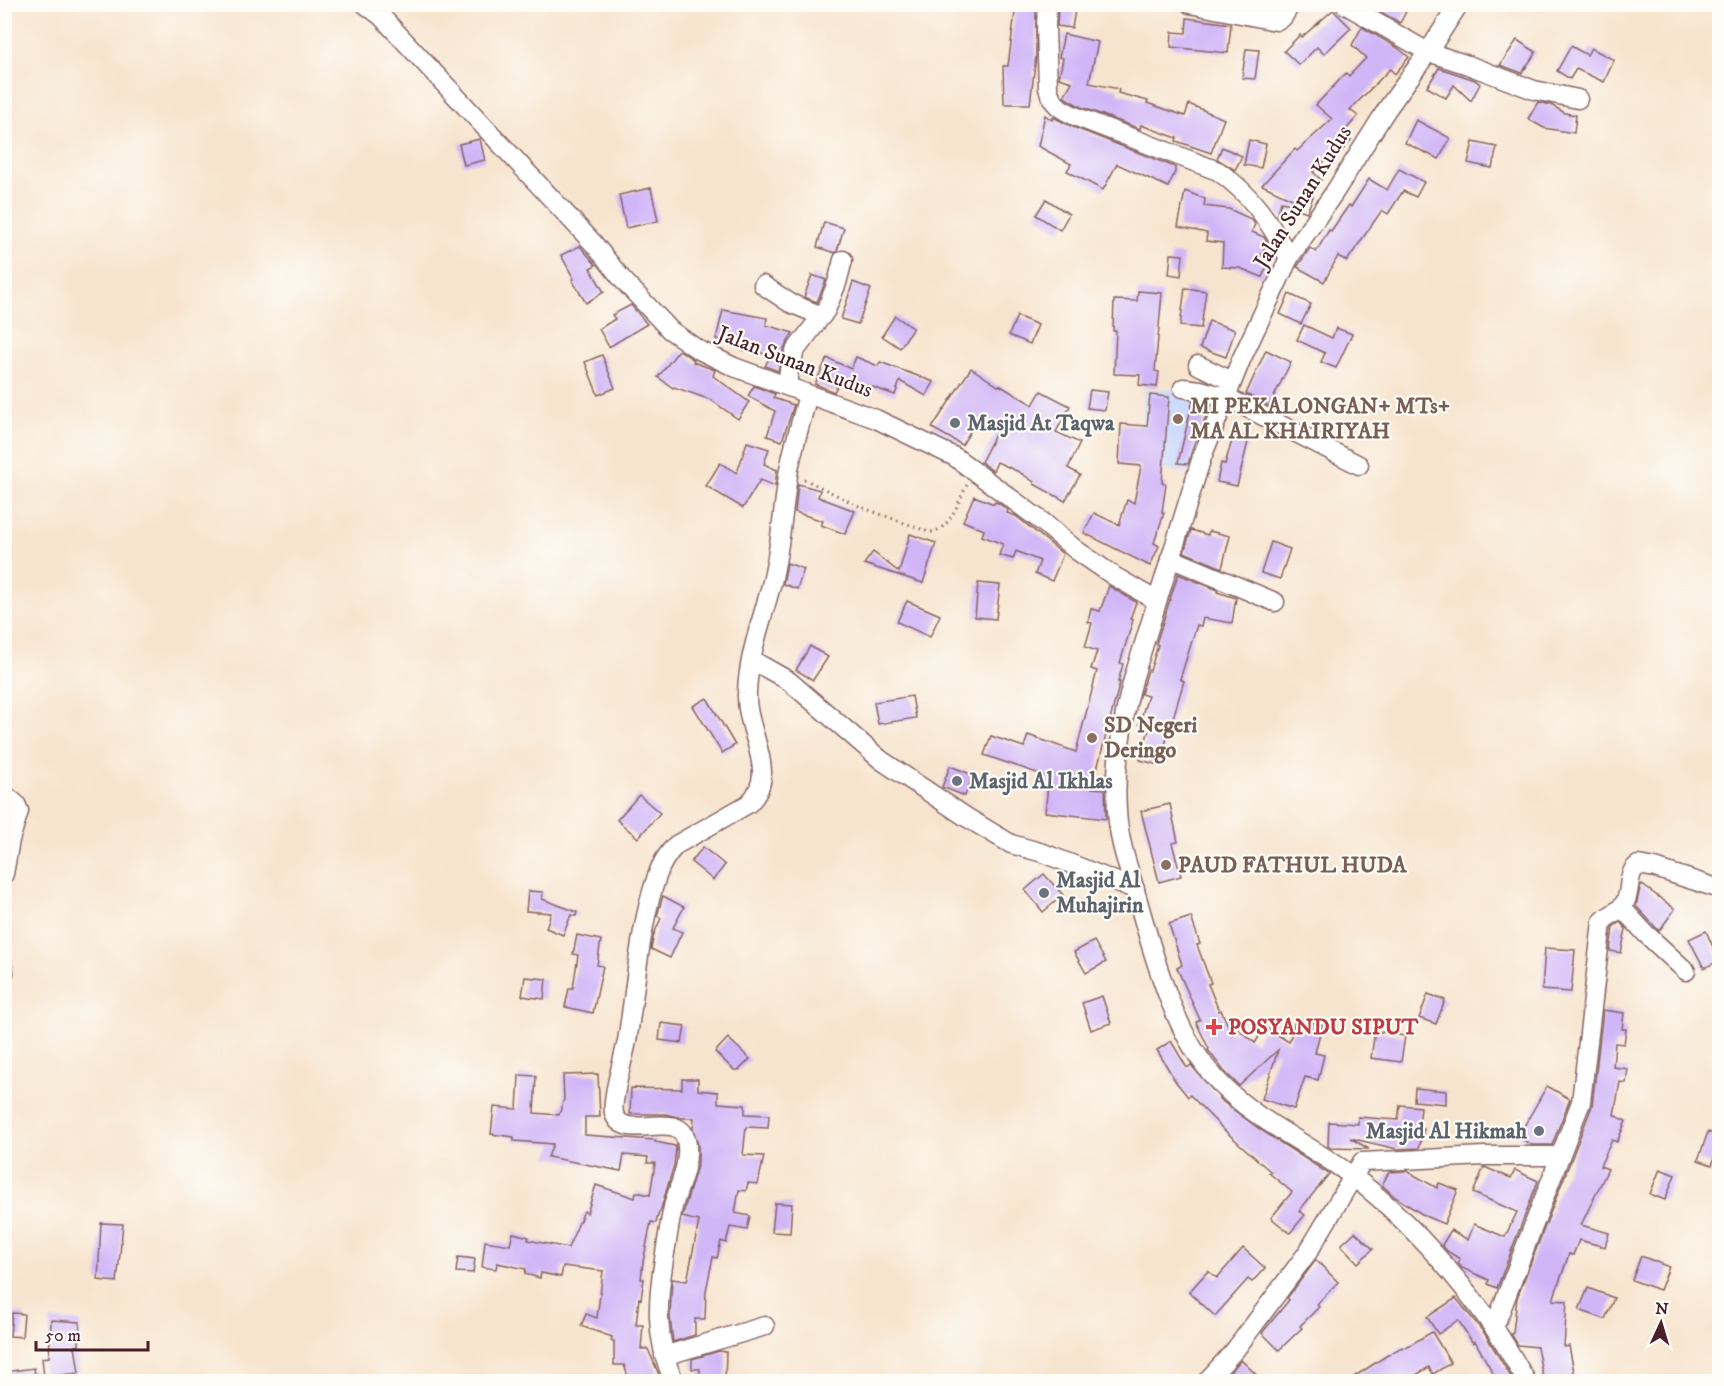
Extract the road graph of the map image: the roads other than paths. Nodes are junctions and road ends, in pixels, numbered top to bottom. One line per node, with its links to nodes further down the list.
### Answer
1 (365, 4): 14 (street, Jalan Sunan Kudus)
2 (1047, 4): 9 (street)
3 (1190, 4): 4 (street)
4 (1291, 4)
5 (1344, 4): 7 (street)
6 (1460, 4): 7 (street, Jalan Sunan Kudus)
7 (1428, 52): 8 (street); 9 (street, Jalan Sunan Kudus)
8 (1578, 99)
9 (1288, 258): 16 (street, Jalan Sunan Kudus)
10 (843, 260): 12 (street)
11 (763, 285): 12 (street)
12 (822, 316): 14 (street)
13 (1198, 364): 16 (street)
14 (787, 386): 17 (street, Jalan Sunan Kudus)
15 (1184, 388): 16 (street)
16 (1229, 389): 18 (street); 19 (street, Jalan Sunan Kudus)
17 (808, 394): 20 (street, Jalan Sunan Kudus); 22 (street)
18 (1359, 465)
19 (1170, 558): 20 (street, Jalan Sunan Kudus); 21 (street)
20 (1157, 601): 25 (street, Jalan Sunan Kudus)
21 (1275, 602)
22 (752, 660): 25 (street); 33 (street)
23 (4, 794): 24 (street)
24 (4, 873)
25 (1135, 889): 30 (street, Jalan Sunan Kudus)
26 (1719, 889): 27 (street)
27 (1622, 908): 28 (street); 29 (street)
28 (1686, 971)
29 (1559, 1156): 30 (street); 32 (street)
30 (1353, 1177): 32 (street, Jalan Sunan Kudus); 35 (street)
31 (765, 1326): 33 (street)
32 (1494, 1328): 36 (street, Jalan Sunan Kudus)
33 (664, 1356): 34 (street)
34 (674, 1382)
35 (1206, 1382)
36 (1527, 1382)

